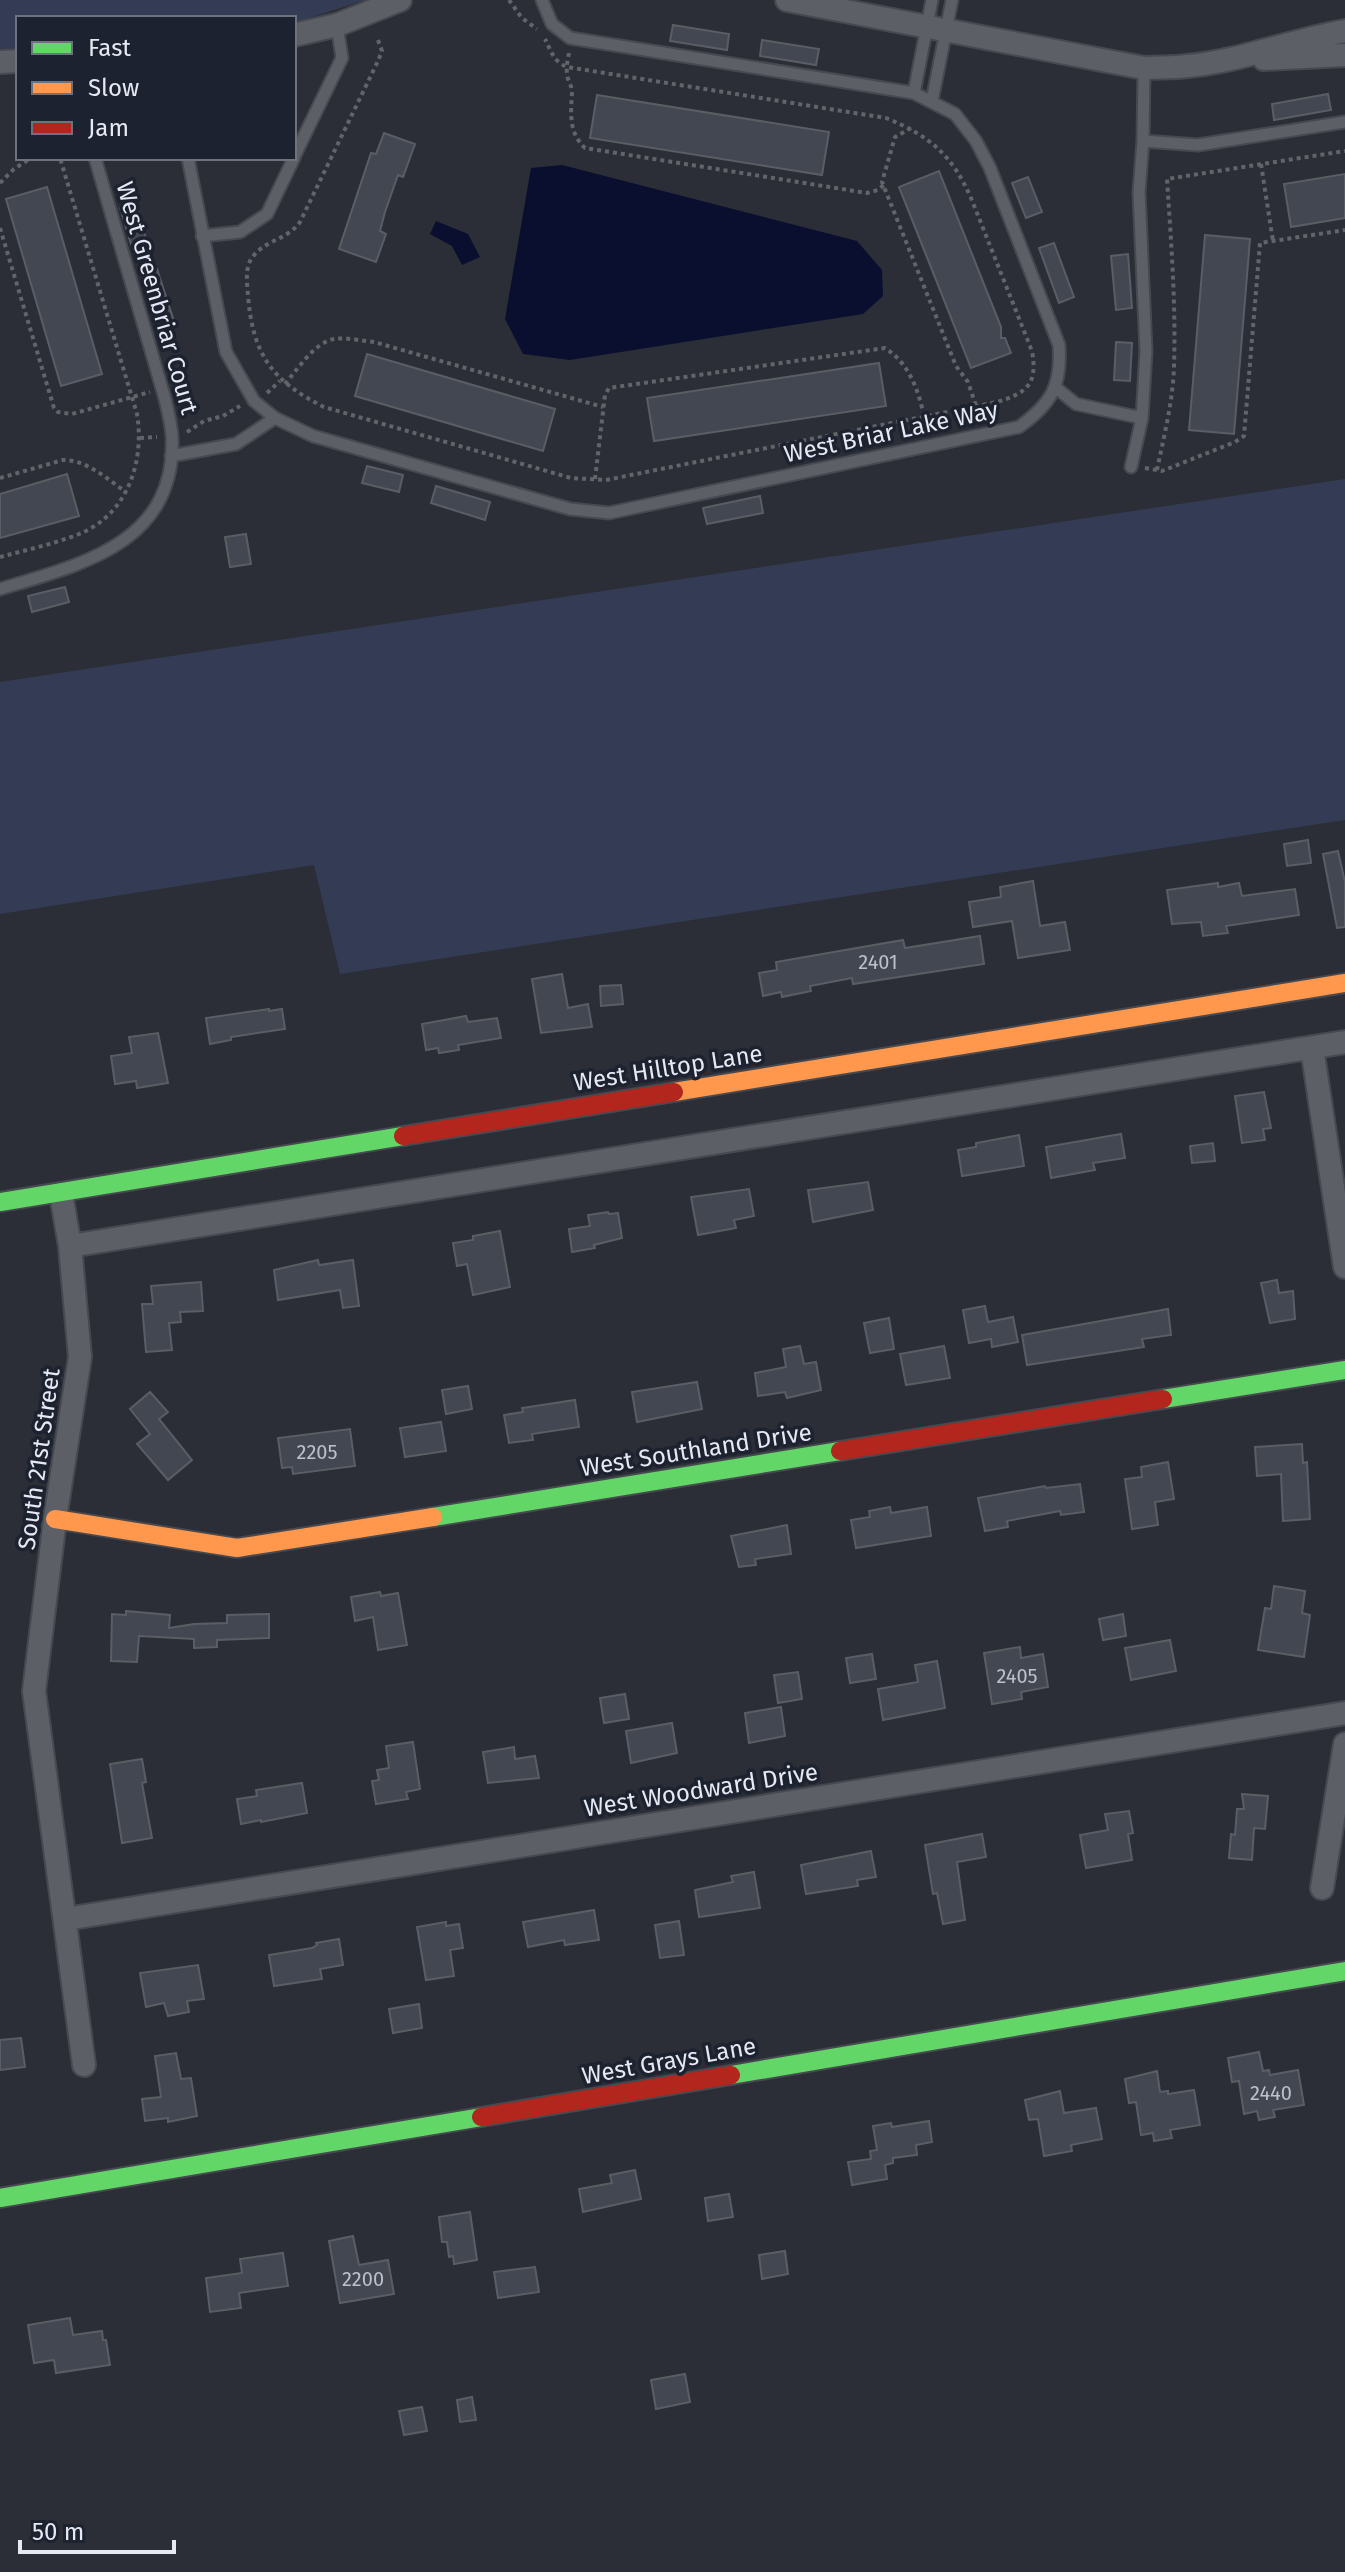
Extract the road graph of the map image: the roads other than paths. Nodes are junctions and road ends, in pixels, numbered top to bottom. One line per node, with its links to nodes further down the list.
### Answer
1 (400, 0): 6 (street)
2 (542, 0): 13 (lane)
3 (787, 0): 7 (street)
4 (932, 0): 7 (lane)
5 (952, 0): 7 (lane)
6 (337, 25): 9 (street); 17 (lane)
7 (936, 29): 12 (street); 13 (lane); 14 (lane)
8 (1345, 31): 11 (street)
9 (296, 35)
10 (1345, 55): 11 (street)
11 (1219, 61): 12 (street)
12 (1144, 68): 16 (lane)
13 (914, 93): 14 (lane)
14 (932, 101): 22 (lane)
15 (1345, 122): 16 (lane)
16 (1143, 141): 24 (lane)
17 (296, 154)
18 (96, 160): 25 (lane, West Greenbriar Court)
19 (188, 160): 21 (lane, West Briar Lake Way)
20 (293, 160): 21 (lane)
21 (202, 236): 23 (lane, West Briar Lake Way)
22 (1055, 387): 23 (lane, West Briar Lake Way); 24 (lane)
23 (275, 418): 25 (lane)
24 (1142, 418): 26 (lane)
25 (171, 456): 27 (lane, West Greenbriar Court)
26 (1131, 467)
27 (0, 589)
28 (1345, 983): 31 (street, West Hilltop Lane)
29 (1345, 1042): 30 (street)
30 (1312, 1048): 33 (street); 34 (street)
31 (61, 1194): 32 (street, West Hilltop Lane); 33 (street, South 21st Street)
32 (0, 1202)
33 (70, 1246): 36 (street, South 21st Street)
34 (1345, 1267)
35 (1345, 1370): 36 (street, West Southland Drive)
36 (55, 1519): 40 (street, South 21st Street)
37 (1345, 1713): 40 (street, West Woodward Drive)
38 (1345, 1744): 39 (street)
39 (1322, 1888)
40 (66, 1919): 42 (street, South 21st Street)
41 (1345, 1971): 43 (street, West Grays Lane)
42 (84, 2065)
43 (0, 2198)

